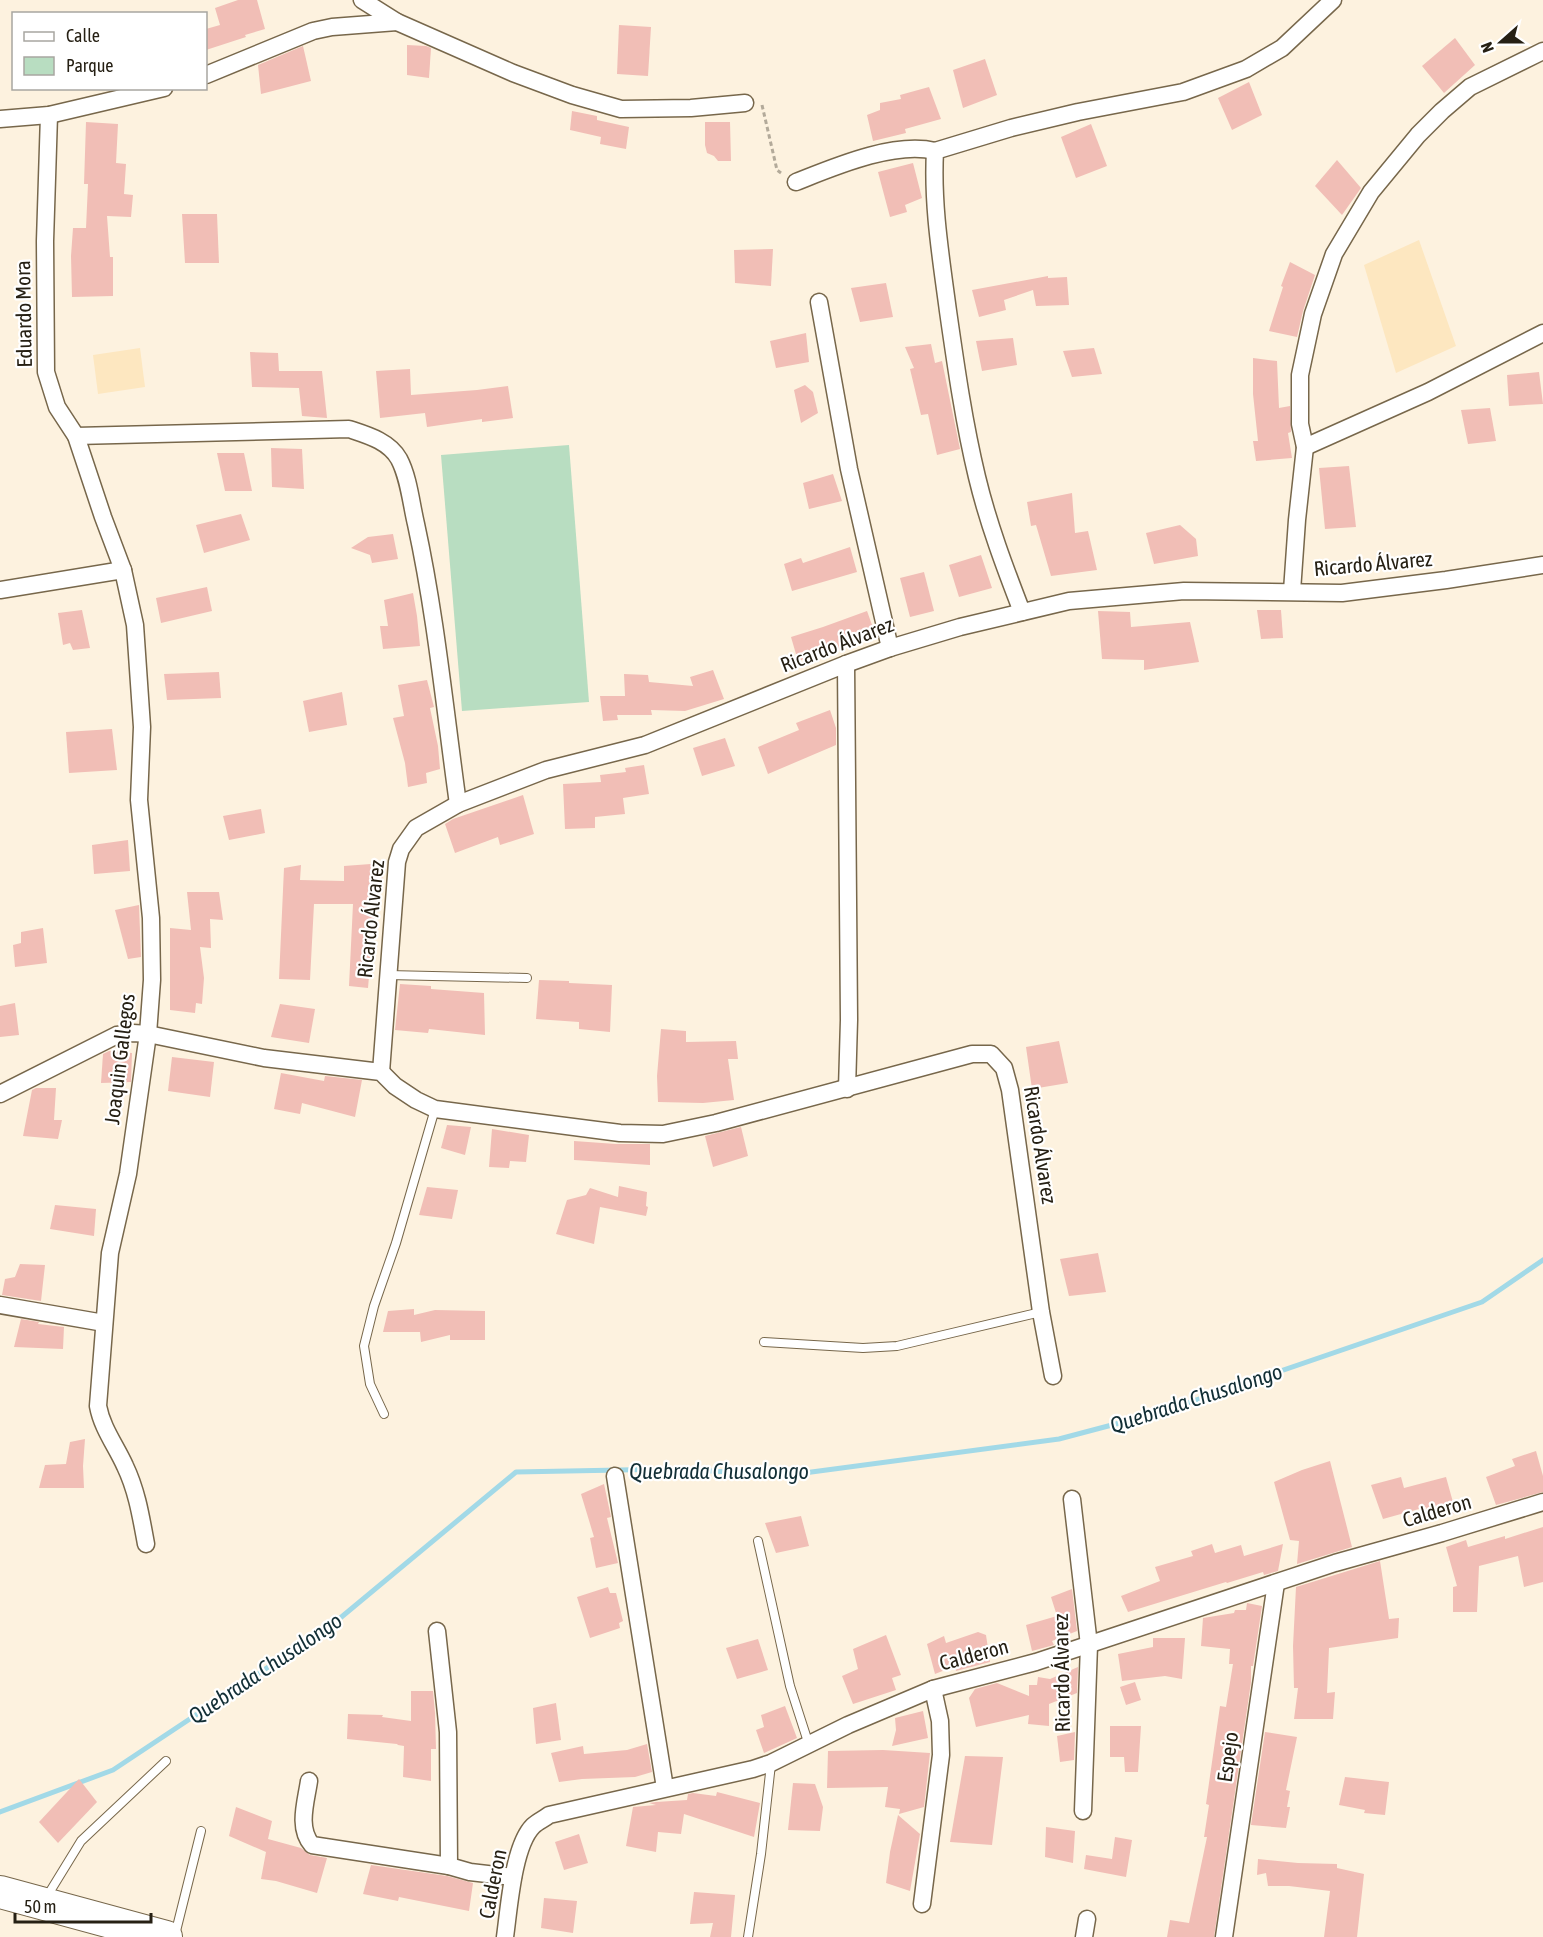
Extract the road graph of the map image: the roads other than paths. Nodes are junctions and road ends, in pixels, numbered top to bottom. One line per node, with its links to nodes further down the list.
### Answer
1 (362, 0): 3 (street)
2 (1334, 0): 10 (street)
3 (397, 22): 5 (street); 7 (street)
4 (1543, 51): 15 (street)
5 (207, 75)
6 (155, 90): 8 (street)
7 (745, 103)
8 (49, 115): 9 (street); 14 (street, Eduardo Mora)
9 (0, 119)
10 (935, 151): 11 (street); 20 (street)
11 (796, 182)
12 (819, 302): 21 (street)
13 (1543, 333): 15 (street)
14 (76, 436): 17 (street, Eduardo Mora); 23 (street)
15 (1305, 447): 19 (street)
16 (1543, 565): 19 (street, Ricardo Álvarez)
17 (123, 570): 18 (street); 26 (street, Joaquin Gallegos)
18 (0, 590)
19 (1292, 591): 20 (street, Ricardo Álvarez)
20 (1022, 612): 21 (street, Ricardo Álvarez)
21 (890, 648): 22 (street, Ricardo Álvarez)
22 (846, 664): 23 (street, Ricardo Álvarez); 28 (street)
23 (458, 804): 24 (street, Ricardo Álvarez)
24 (388, 975): 25 (lane); 27 (street, Ricardo Álvarez)
25 (527, 978)
26 (148, 1034): 27 (street); 29 (street); 33 (street, Joaquin Gallegos)
27 (381, 1072): 30 (street, Ricardo Álvarez)
28 (847, 1089): 30 (street, Ricardo Álvarez); 32 (street, Ricardo Álvarez)
29 (0, 1094)
30 (435, 1110): 36 (lane)
31 (0, 1305): 33 (street)
32 (1041, 1312): 34 (lane); 35 (street, Ricardo Álvarez)
33 (104, 1323): 41 (street, Joaquin Gallegos)
34 (764, 1342)
35 (1053, 1376)
36 (384, 1414)
37 (615, 1476): 50 (street)
38 (1072, 1498): 44 (street, Ricardo Álvarez)
39 (1543, 1502): 42 (street, Calderon)
40 (758, 1541): 46 (lane)
41 (146, 1544)
42 (1276, 1583): 44 (street, Calderon); 64 (street, Espejo)
43 (437, 1631): 53 (street)
44 (1089, 1645): 45 (street, Calderon); 51 (street, Ricardo Álvarez)
45 (933, 1689): 46 (street, Calderon); 57 (street)
46 (808, 1744): 48 (street, Calderon)
47 (166, 1761): 56 (lane)
48 (771, 1763): 50 (street, Calderon); 62 (lane)
49 (309, 1782): 53 (street)
50 (665, 1788): 54 (street, Calderon)
51 (1083, 1811)
52 (201, 1831): 60 (lane)
53 (449, 1866): 54 (street)
54 (513, 1877): 61 (street, Calderon)
55 (0, 1892): 56 (highway)
56 (42, 1904): 59 (highway)
57 (922, 1904)
58 (1087, 1919): 63 (street)
59 (166, 1937)
60 (174, 1937)
61 (506, 1937)
62 (748, 1937)
63 (1084, 1937)
64 (1224, 1937)

